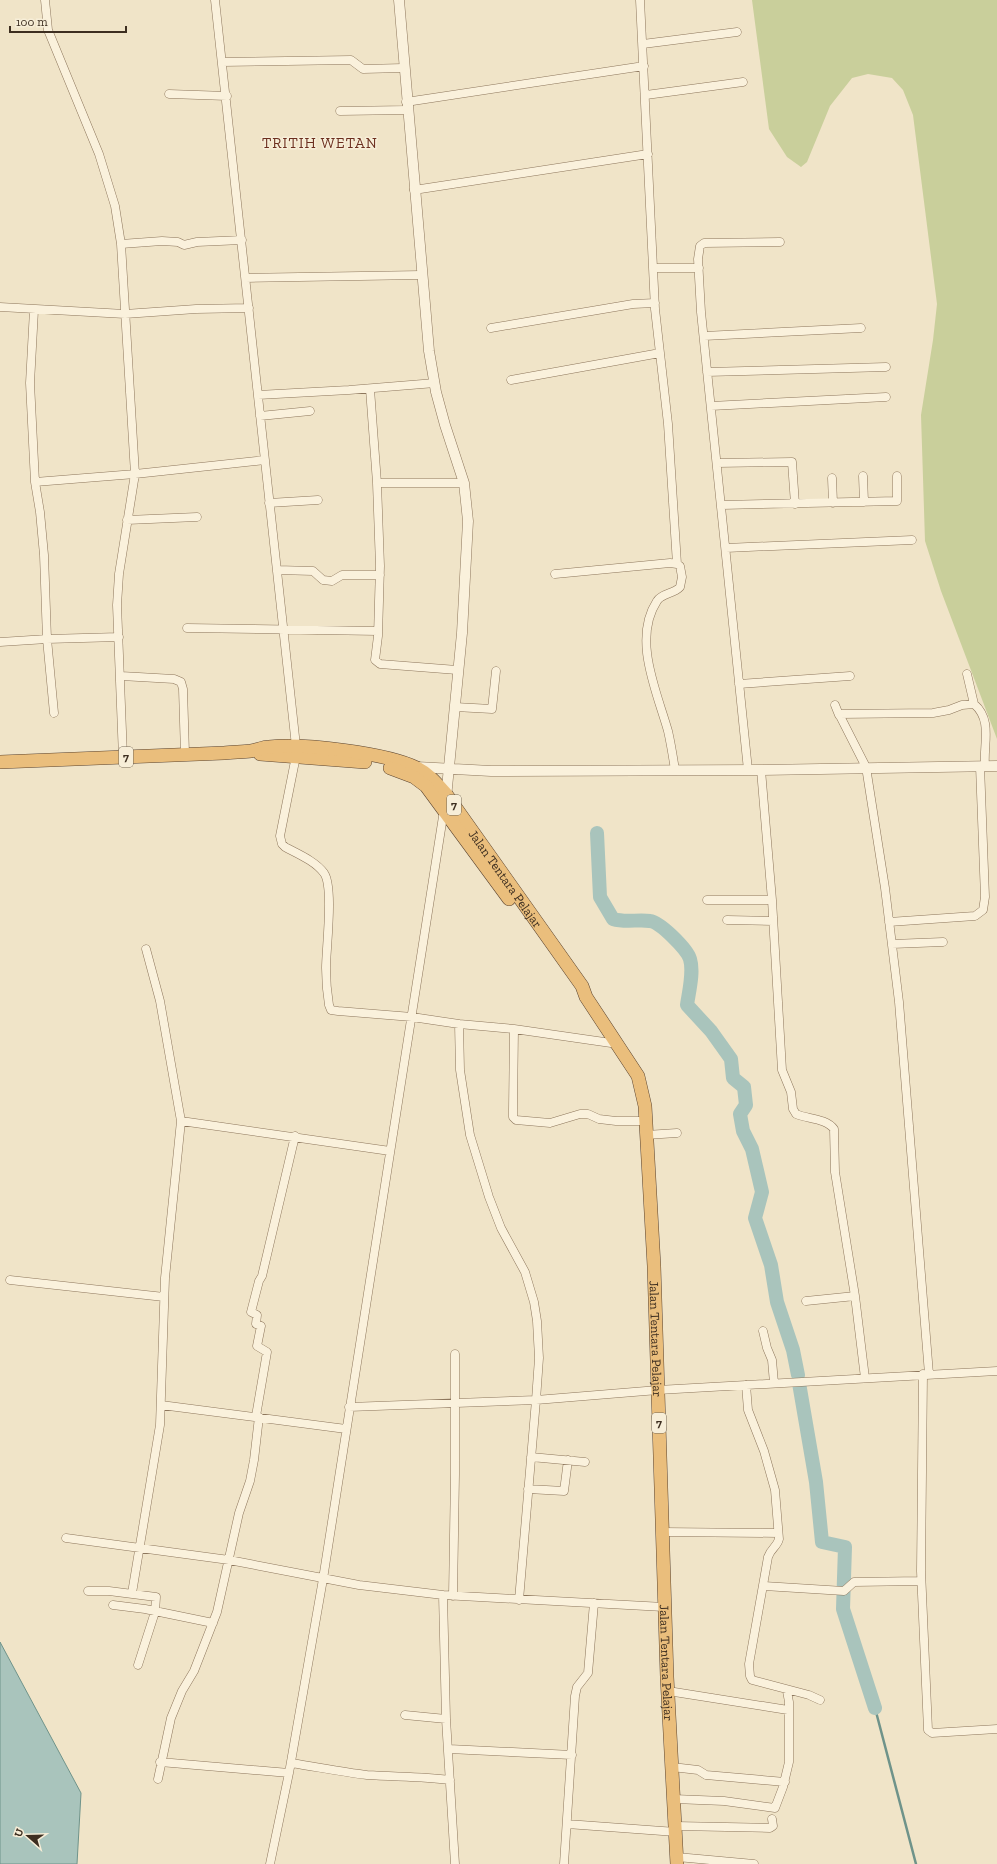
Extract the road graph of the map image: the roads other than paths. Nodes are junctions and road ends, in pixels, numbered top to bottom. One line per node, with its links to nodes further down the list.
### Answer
1 (45, 0): 20 (street)
2 (215, 0): 7 (street)
3 (399, 0): 9 (street)
4 (640, 0): 6 (street)
5 (737, 32): 6 (street)
6 (643, 44): 8 (street)
7 (222, 62): 9 (street); 13 (street)
8 (644, 66): 12 (street); 14 (street)
9 (404, 68): 14 (street)
10 (743, 82): 12 (street)
11 (169, 94): 13 (street)
12 (646, 95): 16 (street)
13 (226, 96): 18 (street)
14 (407, 106): 15 (street); 17 (street)
15 (340, 111)
16 (648, 154): 17 (street); 21 (street)
17 (414, 190): 23 (street)
18 (242, 240): 20 (street); 24 (street)
19 (780, 242): 22 (street)
20 (121, 244): 29 (street)
21 (653, 268): 22 (street); 25 (street)
22 (699, 268): 32 (street)
23 (421, 275): 24 (street); 37 (street)
24 (246, 278): 27 (street)
25 (655, 303): 30 (street); 33 (street)
26 (0, 307): 28 (street)
27 (249, 308): 29 (street); 39 (street)
28 (34, 310): 29 (street); 50 (street)
29 (125, 314): 46 (street)
30 (491, 328)
31 (861, 328): 32 (street)
32 (704, 336): 35 (street)
33 (660, 353): 36 (street); 63 (street)
34 (886, 367): 35 (street)
35 (707, 372): 41 (street)
36 (511, 380)
37 (435, 382): 38 (street); 52 (street)
38 (370, 389): 39 (street); 51 (street)
39 (258, 395): 43 (street)
40 (886, 397): 41 (street)
41 (711, 406): 45 (street)
42 (310, 411): 43 (street)
43 (260, 416): 44 (street)
44 (265, 460): 46 (street); 55 (street)
45 (717, 463): 57 (street); 58 (street)
46 (135, 474): 50 (street); 60 (street)
47 (864, 476): 54 (street)
48 (897, 476): 54 (street)
49 (832, 478): 56 (street)
50 (35, 482): 71 (street)
51 (376, 483): 52 (street); 66 (street)
52 (464, 483): 73 (street)
53 (318, 500): 55 (street)
54 (864, 502): 56 (street)
55 (269, 503): 64 (street)
56 (833, 503): 57 (street)
57 (795, 504): 58 (street)
58 (722, 505): 62 (street)
59 (197, 517): 60 (street)
60 (127, 520): 70 (street)
61 (912, 540): 62 (street)
62 (726, 548): 78 (street)
63 (677, 564): 65 (street); 93 (street)
64 (277, 570): 66 (street); 68 (street)
65 (555, 574)
66 (380, 575): 69 (street)
67 (187, 628): 68 (street)
68 (283, 630): 69 (street); 84 (street)
69 (378, 631): 73 (street)
70 (119, 637): 71 (street); 76 (street)
71 (47, 639): 72 (street); 82 (street)
72 (0, 642)
73 (457, 670): 81 (street)
74 (496, 671): 81 (street)
75 (967, 674): 79 (street)
76 (121, 676): 85 (street); 86 (street)
77 (850, 676): 78 (street)
78 (739, 684): 94 (street)
79 (974, 704): 83 (street); 88 (street)
80 (835, 705): 83 (street)
81 (455, 707): 91 (street)
82 (54, 713)
83 (839, 715): 90 (street)
84 (296, 751): 85 (highway, Jalan Tentara Pelajar / 7); 92 (highway, Jalan Tentara Pelajar / 7); 107 (street)
85 (185, 754): 86 (highway, Jalan Tentara Pelajar / 7)
86 (123, 757): 87 (highway, Jalan Tentara Pelajar / 7)
87 (0, 762)
88 (984, 766): 89 (street); 90 (street); 102 (street)
89 (997, 766)
90 (866, 767): 95 (street); 102 (street)
91 (449, 769): 92 (street); 93 (street); 96 (street)
92 (410, 770): 96 (highway, Jalan Tentara Pelajar / 7); 97 (highway, Jalan Tentara Pelajar / 7)
93 (675, 770): 94 (street)
94 (748, 770): 95 (street)
95 (761, 770): 99 (street)
96 (446, 794): 97 (street); 106 (highway, Jalan Tentara Pelajar / 7)
97 (444, 809): 106 (highway, Jalan Tentara Pelajar / 7); 107 (street)
98 (707, 900): 99 (street)
99 (772, 900): 101 (street)
100 (726, 920): 101 (street)
101 (773, 921): 118 (street)
102 (889, 922): 104 (street)
103 (943, 942): 104 (street)
104 (892, 944): 124 (street)
105 (146, 949): 111 (street)
106 (586, 997): 110 (highway, Jalan Tentara Pelajar / 7)
107 (412, 1017): 108 (street); 116 (street)
108 (458, 1024): 109 (street); 129 (street)
109 (514, 1029): 110 (street); 112 (street)
110 (618, 1044): 112 (highway, Jalan Tentara Pelajar / 7)
111 (181, 1121): 115 (street); 119 (street)
112 (645, 1121): 114 (highway, Jalan Tentara Pelajar / 7)
113 (677, 1133): 114 (street)
114 (646, 1135): 128 (highway, Jalan Tentara Pelajar / 7)
115 (295, 1136): 116 (street); 133 (street)
116 (390, 1151): 132 (street)
117 (10, 1280): 119 (street)
118 (856, 1296): 120 (street); 125 (street)
119 (164, 1297): 131 (street)
120 (806, 1301)
121 (763, 1331): 126 (street)
122 (455, 1354): 130 (street)
123 (997, 1371): 124 (street)
124 (926, 1374): 125 (street); 145 (street)
125 (865, 1378): 126 (street)
126 (774, 1383): 127 (street)
127 (746, 1385): 128 (street); 140 (street)
128 (658, 1390): 129 (street); 139 (highway, Jalan Tentara Pelajar / 7)
129 (536, 1400): 130 (street); 135 (street)
130 (455, 1403): 132 (street); 150 (street)
131 (162, 1405): 133 (street); 142 (street)
132 (349, 1407): 134 (street)
133 (258, 1416): 134 (street); 143 (street)
134 (346, 1430): 144 (street)
135 (531, 1457): 136 (street); 138 (street)
136 (568, 1460): 137 (street); 138 (street)
137 (585, 1462)
138 (528, 1490): 151 (street)
139 (662, 1532): 140 (street); 154 (highway, Jalan Tentara Pelajar / 7)
140 (778, 1533): 146 (street)
141 (66, 1538): 142 (street)
142 (140, 1547): 143 (street); 148 (street)
143 (229, 1560): 144 (street); 156 (street)
144 (323, 1579): 149 (street); 168 (street)
145 (921, 1581): 146 (street); 164 (street)
146 (764, 1586): 159 (street)
147 (88, 1591): 148 (street)
148 (132, 1593): 155 (street)
149 (443, 1595): 150 (street); 163 (street)
150 (453, 1596): 151 (street)
151 (519, 1600): 152 (street)
152 (594, 1604): 154 (street); 166 (street)
153 (113, 1605): 155 (street)
154 (664, 1607): 158 (highway, Jalan Tentara Pelajar / 7)
155 (155, 1612): 156 (street); 157 (street)
156 (214, 1623): 167 (street)
157 (138, 1665)
158 (668, 1690): 161 (street); 169 (highway, Jalan Tentara Pelajar / 7)
159 (788, 1691): 160 (street); 161 (street)
160 (820, 1700)
161 (788, 1710): 173 (street)
162 (405, 1715): 163 (street)
163 (446, 1719): 165 (street)
164 (997, 1729)
165 (449, 1749): 166 (street); 172 (street)
166 (572, 1755): 176 (street)
167 (160, 1762): 170 (street); 171 (street)
168 (291, 1762): 170 (street); 172 (street)
169 (672, 1767): 173 (street); 174 (highway, Jalan Tentara Pelajar / 7)
170 (290, 1773): 179 (street)
171 (158, 1779)
172 (450, 1780): 180 (street)
173 (785, 1782): 174 (street)
174 (674, 1800): 177 (highway, Jalan Tentara Pelajar / 7)
175 (772, 1819): 177 (street)
176 (567, 1824): 177 (street); 181 (street)
177 (676, 1829): 178 (highway, Jalan Tentara Pelajar / 7)
178 (677, 1860): 182 (street)
179 (270, 1864)
180 (455, 1864)
181 (564, 1864)
182 (754, 1864)

